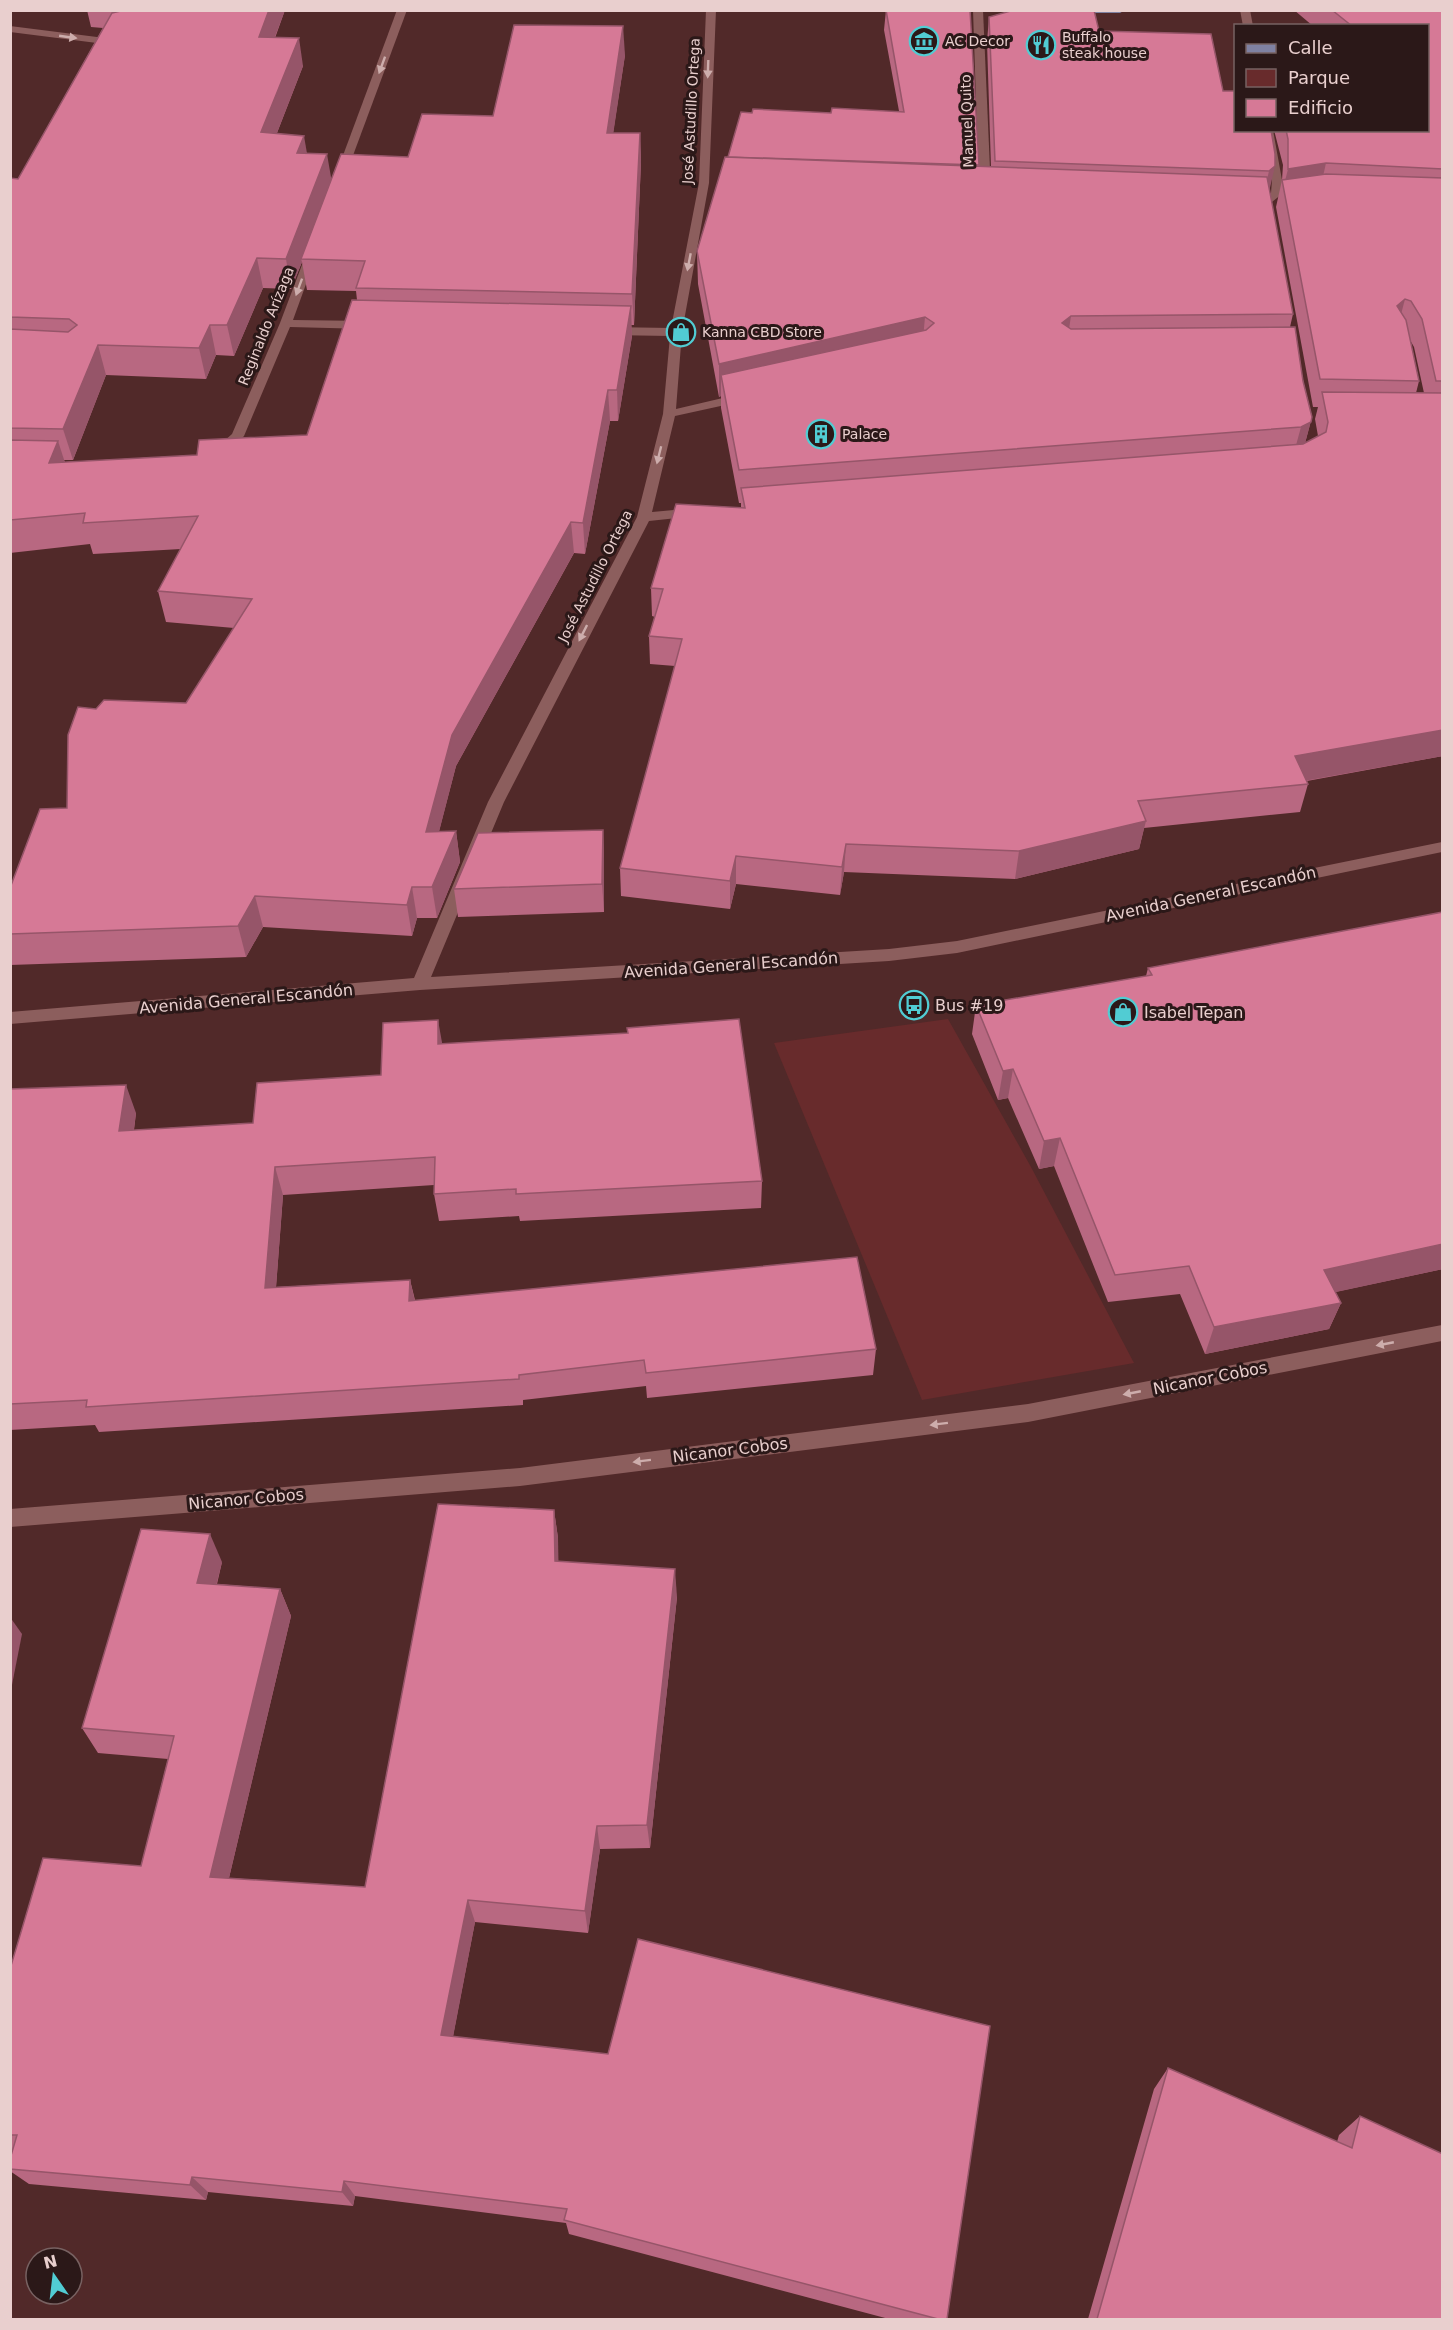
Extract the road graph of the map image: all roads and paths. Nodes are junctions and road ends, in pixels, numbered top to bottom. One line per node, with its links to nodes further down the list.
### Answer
1 (402, 10): 9 (street, one-way to 9)
2 (711, 10): 16 (street, José Astudillo Ortega, one-way to 16)
3 (978, 10): 10 (street, Manuel Quito)
4 (1068, 10): 5 (main road)
5 (1120, 10)
6 (10, 29): 7 (street, one-way to 7)
7 (130, 34)
8 (1268, 132): 11 (street)
9 (336, 189)
10 (985, 195)
11 (1288, 200)
12 (319, 234): 13 (street, Reginaldo Arízaga, one-way to 13)
13 (286, 323): 14 (street); 19 (street, Reginaldo Arízaga)
14 (380, 325)
15 (593, 330): 16 (street)
16 (676, 332): 18 (street, José Astudillo Ortega)
17 (762, 393): 18 (street)
18 (669, 414): 21 (street, José Astudillo Ortega, one-way to 21)
19 (202, 454)
20 (716, 511): 21 (street)
21 (644, 517): 23 (street, José Astudillo Ortega, one-way to 23)
22 (1443, 847): 23 (street, Avenida General Escandón)
23 (420, 984): 24 (street, Avenida General Escandón)
24 (10, 1018)
25 (1443, 1333): 26 (street, Nicanor Cobos, one-way to 26)
26 (10, 1518)

